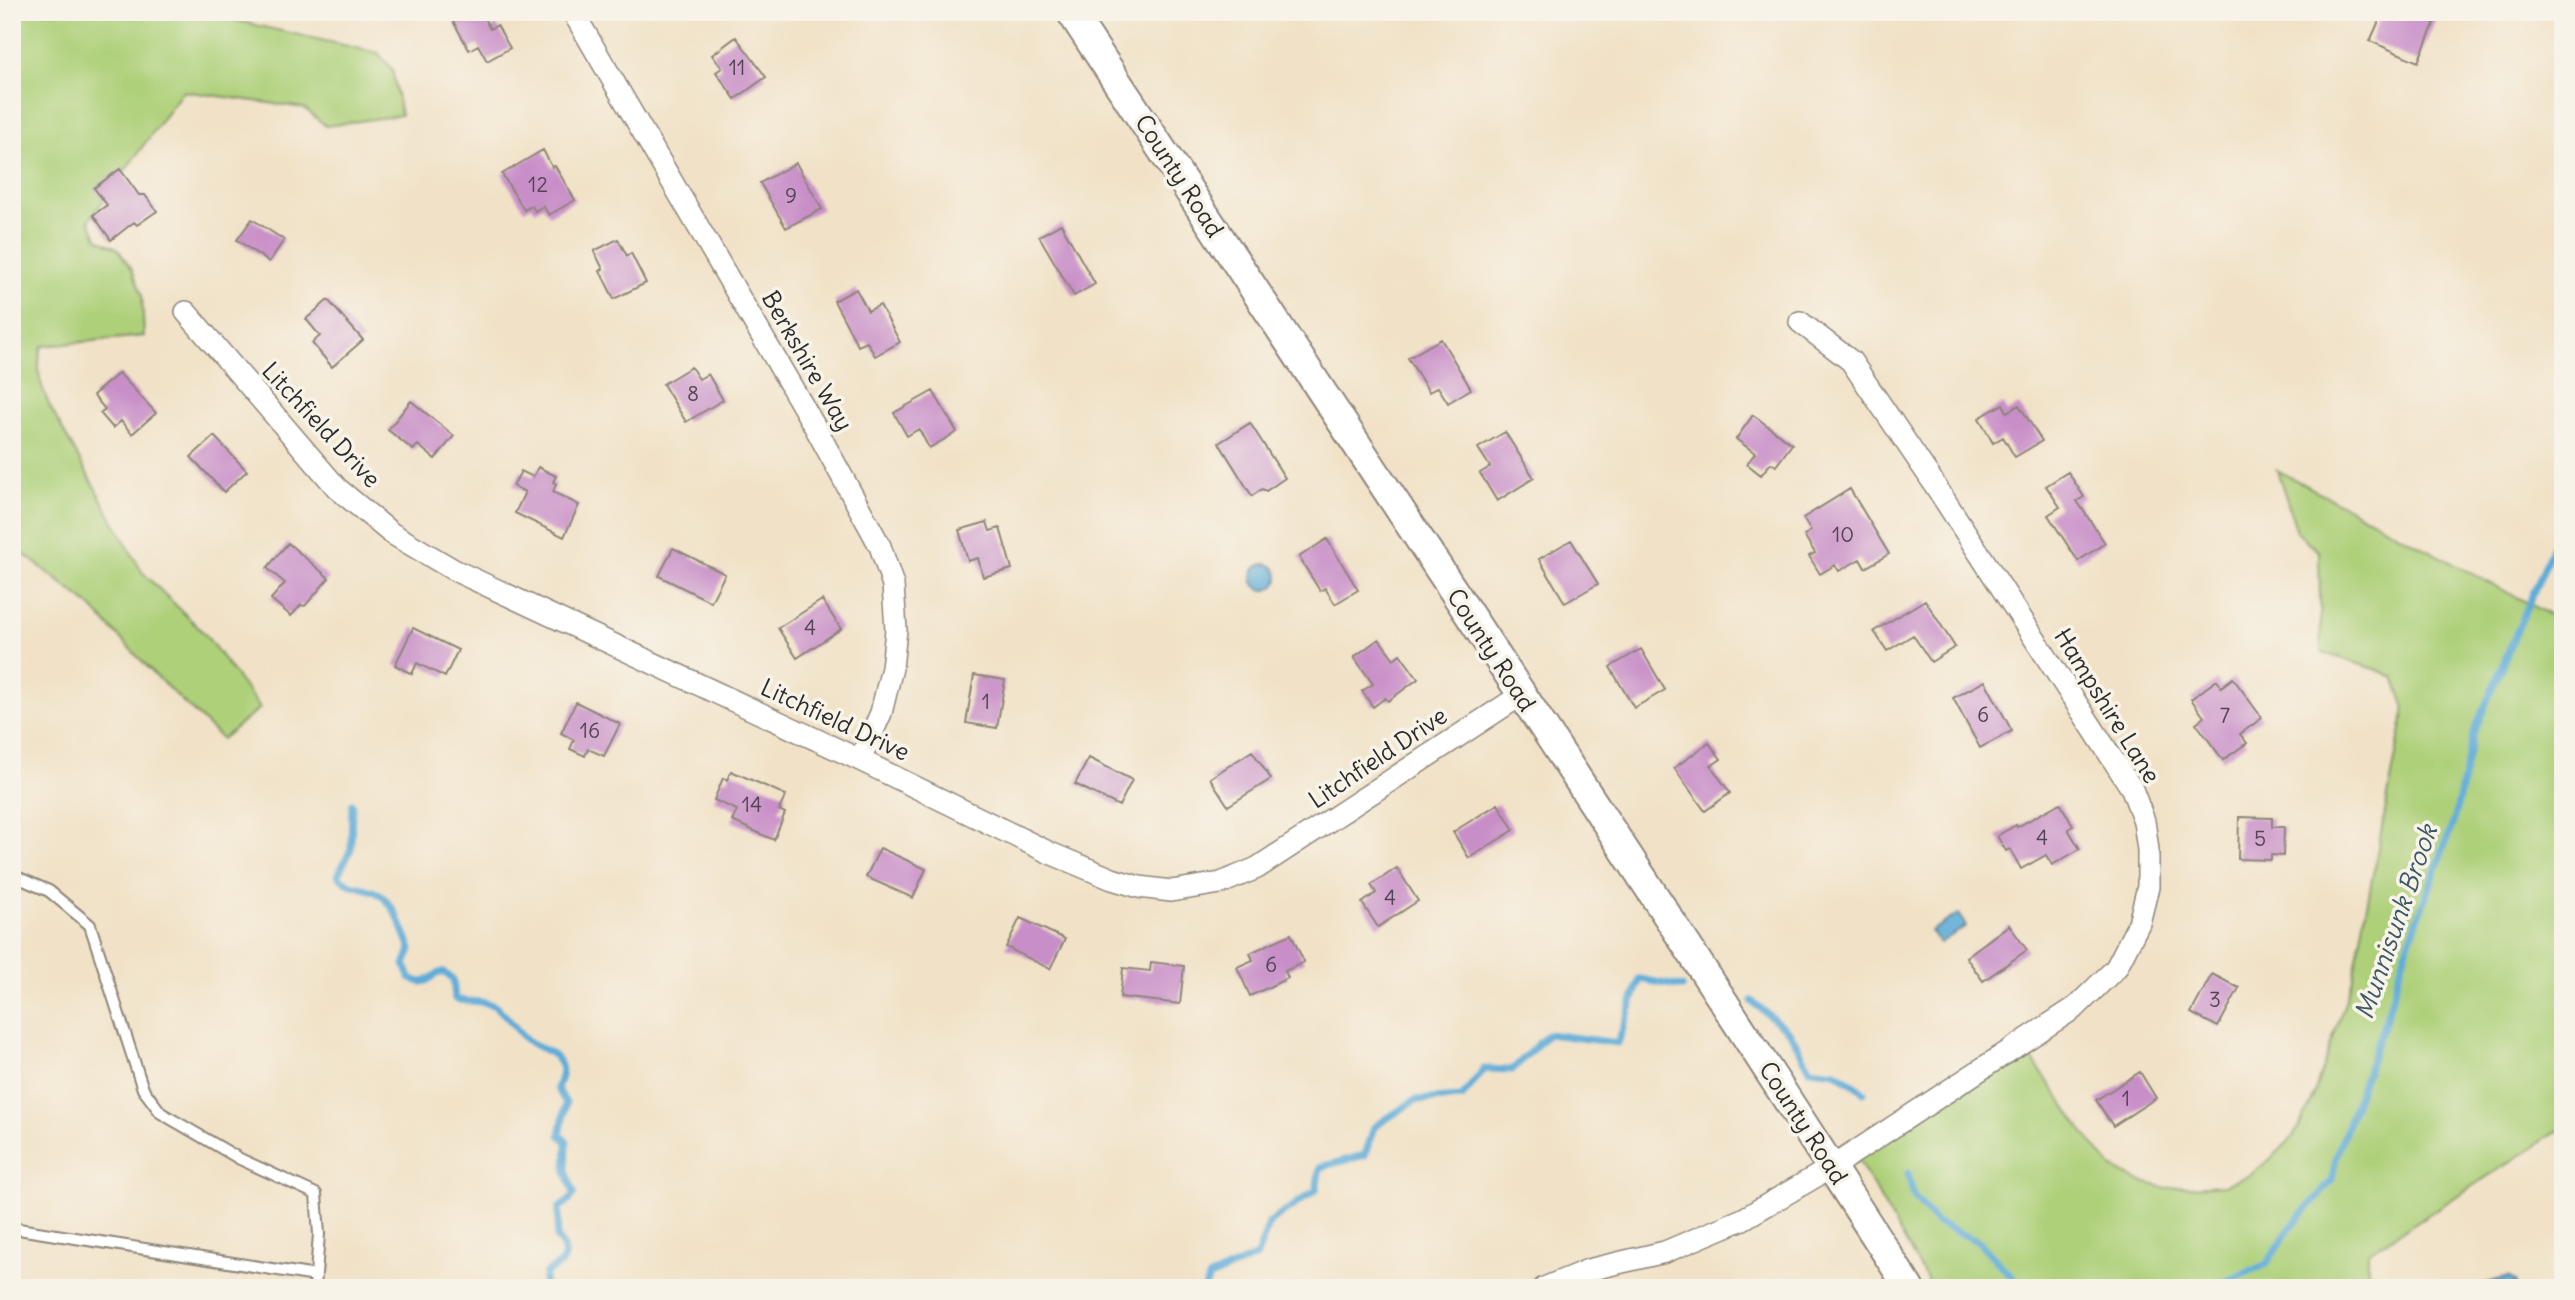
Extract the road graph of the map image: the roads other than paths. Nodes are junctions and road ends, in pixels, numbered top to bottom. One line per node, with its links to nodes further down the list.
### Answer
1 (573, 12): 6 (street, Berkshire Way)
2 (1071, 12): 5 (street, County Road)
3 (186, 312): 6 (street, Litchfield Drive)
4 (1800, 322): 8 (street, Hampshire Lane)
5 (1521, 695): 6 (street, Litchfield Drive); 8 (street, County Road)
6 (860, 761)
7 (12, 875): 10 (lane)
8 (1832, 1167): 12 (street, Hampshire Lane); 13 (street, County Road)
9 (12, 1228): 10 (lane)
10 (316, 1276): 11 (lane)
11 (315, 1288)
12 (1544, 1288)
13 (1909, 1288)

